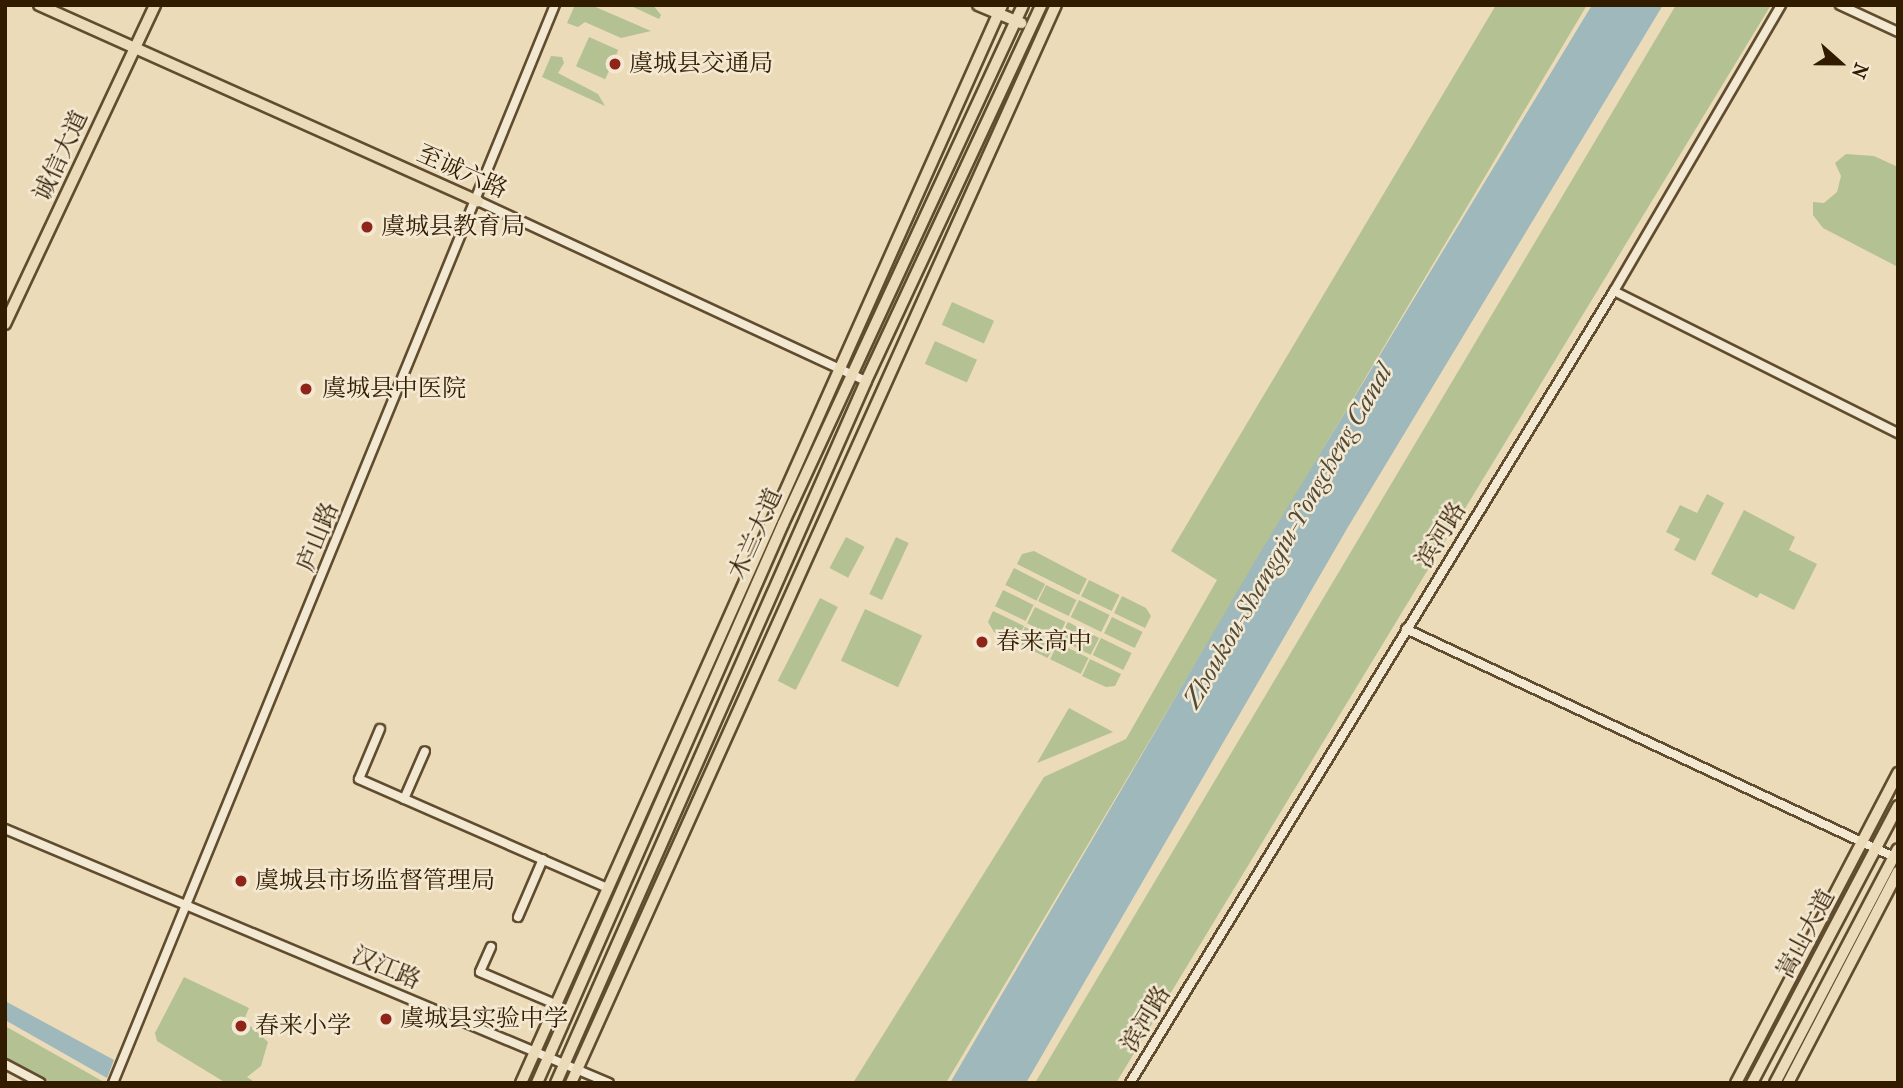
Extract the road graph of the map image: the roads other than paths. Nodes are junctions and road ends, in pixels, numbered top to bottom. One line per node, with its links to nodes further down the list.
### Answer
1 (39, 5): 14 (main road, 至诚六路)
2 (155, 5): 14 (main road, 诚信大道)
3 (555, 5): 15 (street, 庐山路)
4 (978, 5): 10 (main road)
5 (1023, 5): 11 (main road, 木兰大道)
6 (1041, 5): 12 (main road, 木兰大道)
7 (1056, 5): 43 (main road)
8 (1781, 5): 16 (street, 滨河路)
9 (1840, 5): 13 (street)
10 (1000, 10): 11 (main road); 18 (main road)
11 (1015, 21): 12 (main road); 19 (main road, 木兰大道)
12 (1030, 27): 20 (main road, 木兰大道)
13 (1898, 32)
14 (134, 49): 15 (main road, 至诚六路); 17 (main road, 诚信大道)
15 (478, 201): 18 (street, 至诚六路); 35 (street, 庐山路)
16 (1614, 291): 21 (street); 22 (street, 滨河路)
17 (5, 324)
18 (839, 368): 19 (street, 至诚六路); 34 (main road)
19 (852, 374): 20 (street, 至诚六路); 40 (main road, 木兰大道)
20 (866, 381): 41 (main road, 木兰大道)
21 (1898, 433)
22 (1406, 629): 29 (street); 51 (street, 滨河路)
23 (380, 729): 26 (street)
24 (425, 751): 26 (street)
25 (1898, 773): 29 (main road)
26 (404, 799): 32 (street)
27 (1898, 806): 30 (main road, 嵩山大道)
28 (5, 829): 35 (street, 汉江路)
29 (1862, 841): 30 (street); 52 (main road)
30 (1876, 848): 31 (street); 53 (main road, 嵩山大道)
31 (1896, 853): 54 (main road, 嵩山大道)
32 (542, 859): 34 (street); 36 (street)
33 (1898, 873): 55 (main road)
34 (607, 888): 38 (main road)
35 (186, 906): 39 (street, 汉江路); 45 (street, 庐山路)
36 (518, 917)
37 (491, 947): 38 (street)
38 (555, 1004): 39 (main road)
39 (535, 1051): 40 (street, 汉江路); 46 (main road)
40 (548, 1056): 41 (street, 汉江路); 47 (main road, 木兰大道)
41 (564, 1063): 43 (street, 汉江路); 48 (main road, 木兰大道)
42 (5, 1065): 44 (street)
43 (576, 1069): 49 (main road); 50 (street, 汉江路)
44 (40, 1083)
45 (113, 1083)
46 (521, 1083)
47 (537, 1083)
48 (556, 1083)
49 (571, 1083)
50 (609, 1083)
51 (1130, 1083)
52 (1736, 1083)
53 (1752, 1083)
54 (1775, 1083)
55 (1788, 1083)

